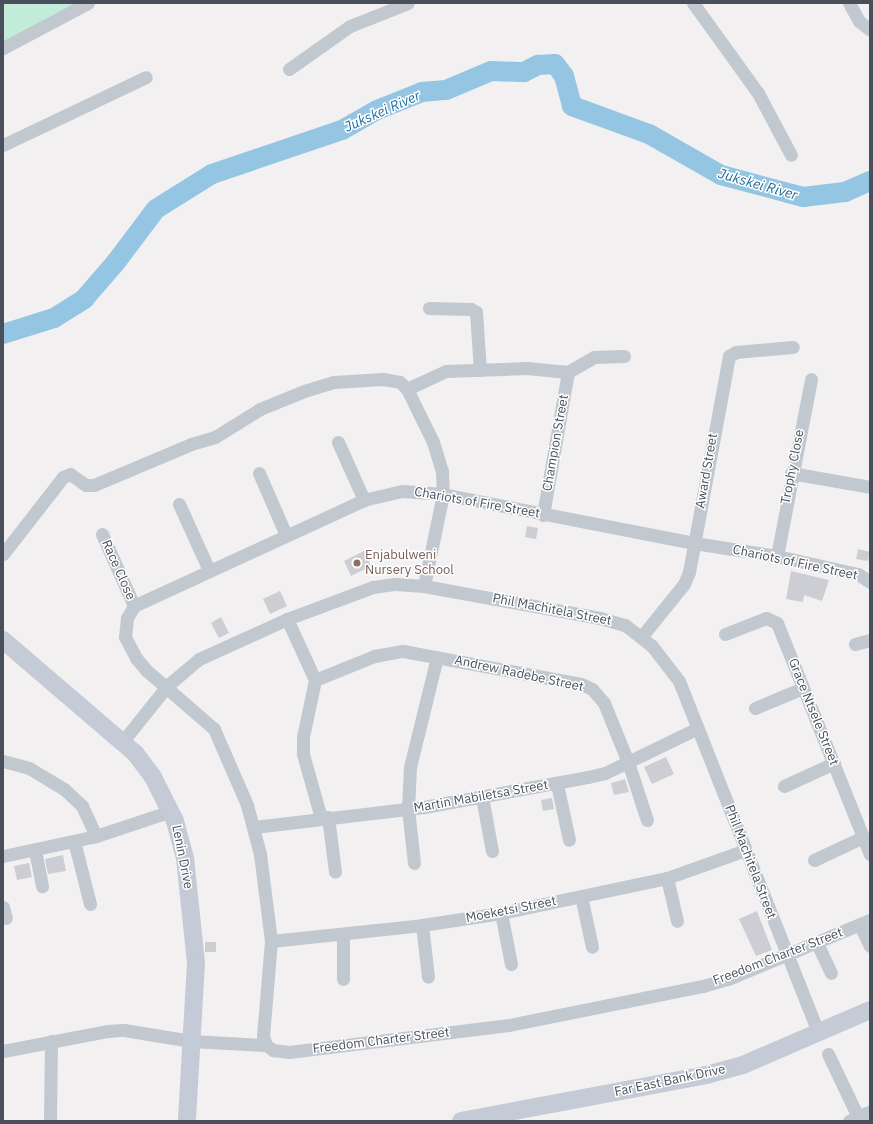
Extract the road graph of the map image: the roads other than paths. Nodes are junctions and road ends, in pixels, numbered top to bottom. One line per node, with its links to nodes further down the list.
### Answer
1 (88, 3): 6 (street)
2 (408, 3): 7 (street)
3 (693, 3): 10 (street)
4 (849, 3): 5 (street)
5 (870, 30)
6 (3, 48)
7 (288, 69)
8 (146, 77): 9 (street)
9 (3, 145)
10 (791, 155)
11 (429, 308): 14 (street)
12 (793, 347): 28 (street, Award Street)
13 (624, 356): 15 (street)
14 (480, 370): 15 (street); 17 (street)
15 (568, 372): 25 (street, Champion Street)
16 (811, 379): 20 (street, Trophy Close)
17 (407, 389): 22 (street); 29 (street)
18 (338, 442): 23 (street)
19 (259, 473): 27 (street)
20 (791, 473): 21 (street); 30 (street, Trophy Close)
21 (870, 487)
22 (443, 494): 23 (street, Chariots of Fire Street); 25 (street, Chariots of Fire Street); 33 (street)
23 (364, 500): 27 (street, Chariots of Fire Street)
24 (179, 504): 31 (street)
25 (543, 515): 28 (street, Chariots of Fire Street)
26 (102, 534): 34 (street, Race Close)
27 (286, 535): 31 (street, Chariots of Fire Street)
28 (694, 543): 30 (street, Chariots of Fire Street); 37 (street, Award Street)
29 (3, 554)
30 (777, 556): 32 (street, Chariots of Fire Street)
31 (209, 570): 34 (street, Chariots of Fire Street)
32 (868, 580)
33 (424, 586): 35 (street, Phil Machitela Street); 37 (street, Phil Machitela Street)
34 (134, 606): 43 (street)
35 (287, 619): 42 (street); 43 (street, Phil Machitela Street)
36 (725, 634): 44 (street, Grace Ntsele Street)
37 (642, 636): 46 (street, Phil Machitela Street)
38 (3, 640): 47 (street, Lenin Drive)
39 (870, 640): 40 (street)
40 (855, 644)
41 (436, 657): 42 (street, Andrew Radebe Street); 49 (street, Andrew Radebe Street); 54 (street, Andrew Radebe Street)
42 (315, 680): 56 (street)
43 (167, 686): 47 (street, Phil Machitela Street); 58 (street)
44 (803, 688): 45 (street); 50 (street, Grace Ntsele Street)
45 (755, 708)
46 (698, 728): 49 (street, Martin Mabiletsa Street); 64 (street, Phil Machitela Street)
47 (123, 741): 55 (street, Lenin Drive)
48 (3, 761): 59 (street)
49 (628, 762): 51 (street, Martin Mabiletsa Street); 57 (street, Andrew Radebe Street)
50 (834, 763): 52 (street); 60 (street, Grace Ntsele Street)
51 (557, 784): 53 (street, Martin Mabiletsa Street); 61 (street)
52 (784, 786)
53 (482, 797): 54 (street, Martin Mabiletsa Street); 65 (street)
54 (408, 809): 56 (street, Martin Mabiletsa Street); 69 (street, Andrew Radebe Street)
55 (171, 811): 59 (street); 92 (street, Lenin Drive)
56 (324, 817): 58 (street, Martin Mabiletsa Street); 70 (street)
57 (647, 820)
58 (254, 826): 80 (street)
59 (96, 836): 62 (street)
60 (863, 837): 66 (street, Grace Ntsele Street); 68 (street)
61 (569, 840)
62 (74, 841): 63 (street); 74 (street)
63 (35, 850): 67 (street); 72 (street)
64 (745, 850): 71 (street, Moeketsi Street); 84 (street, Phil Machitela Street)
65 (492, 851)
66 (870, 854)
67 (3, 856)
68 (814, 860)
69 (414, 863)
70 (335, 872)
71 (667, 878): 73 (street, Moeketsi Street); 76 (street)
72 (42, 886)
73 (581, 896): 75 (street, Moeketsi Street); 82 (street)
74 (90, 904)
75 (501, 913): 78 (street, Moeketsi Street); 85 (street)
76 (677, 921)
77 (865, 923): 81 (street, Freedom Charter Street); 83 (street)
78 (422, 925): 79 (street, Moeketsi Street); 87 (street)
79 (343, 934): 80 (street, Moeketsi Street); 88 (street)
80 (270, 941): 93 (street)
81 (817, 943): 84 (street, Freedom Charter Street); 86 (street)
82 (592, 946)
83 (870, 946)
84 (786, 955): 90 (street, Phil Machitela Street); 93 (street, Freedom Charter Street)
85 (511, 964)
86 (832, 973)
87 (428, 977)
88 (343, 979)
89 (870, 1010): 90 (street, Far East Bank Drive)
90 (818, 1032): 100 (street, Far East Bank Drive)
91 (51, 1041): 92 (street, Freedom Charter Street); 94 (street, Freedom Charter Street); 98 (street)
92 (191, 1041): 93 (street, Freedom Charter Street); 99 (street, Lenin Drive)
93 (266, 1045)
94 (3, 1051)
95 (828, 1054): 97 (street)
96 (870, 1111): 97 (street)
97 (856, 1120)
98 (50, 1121)
99 (187, 1121)
100 (461, 1121)

